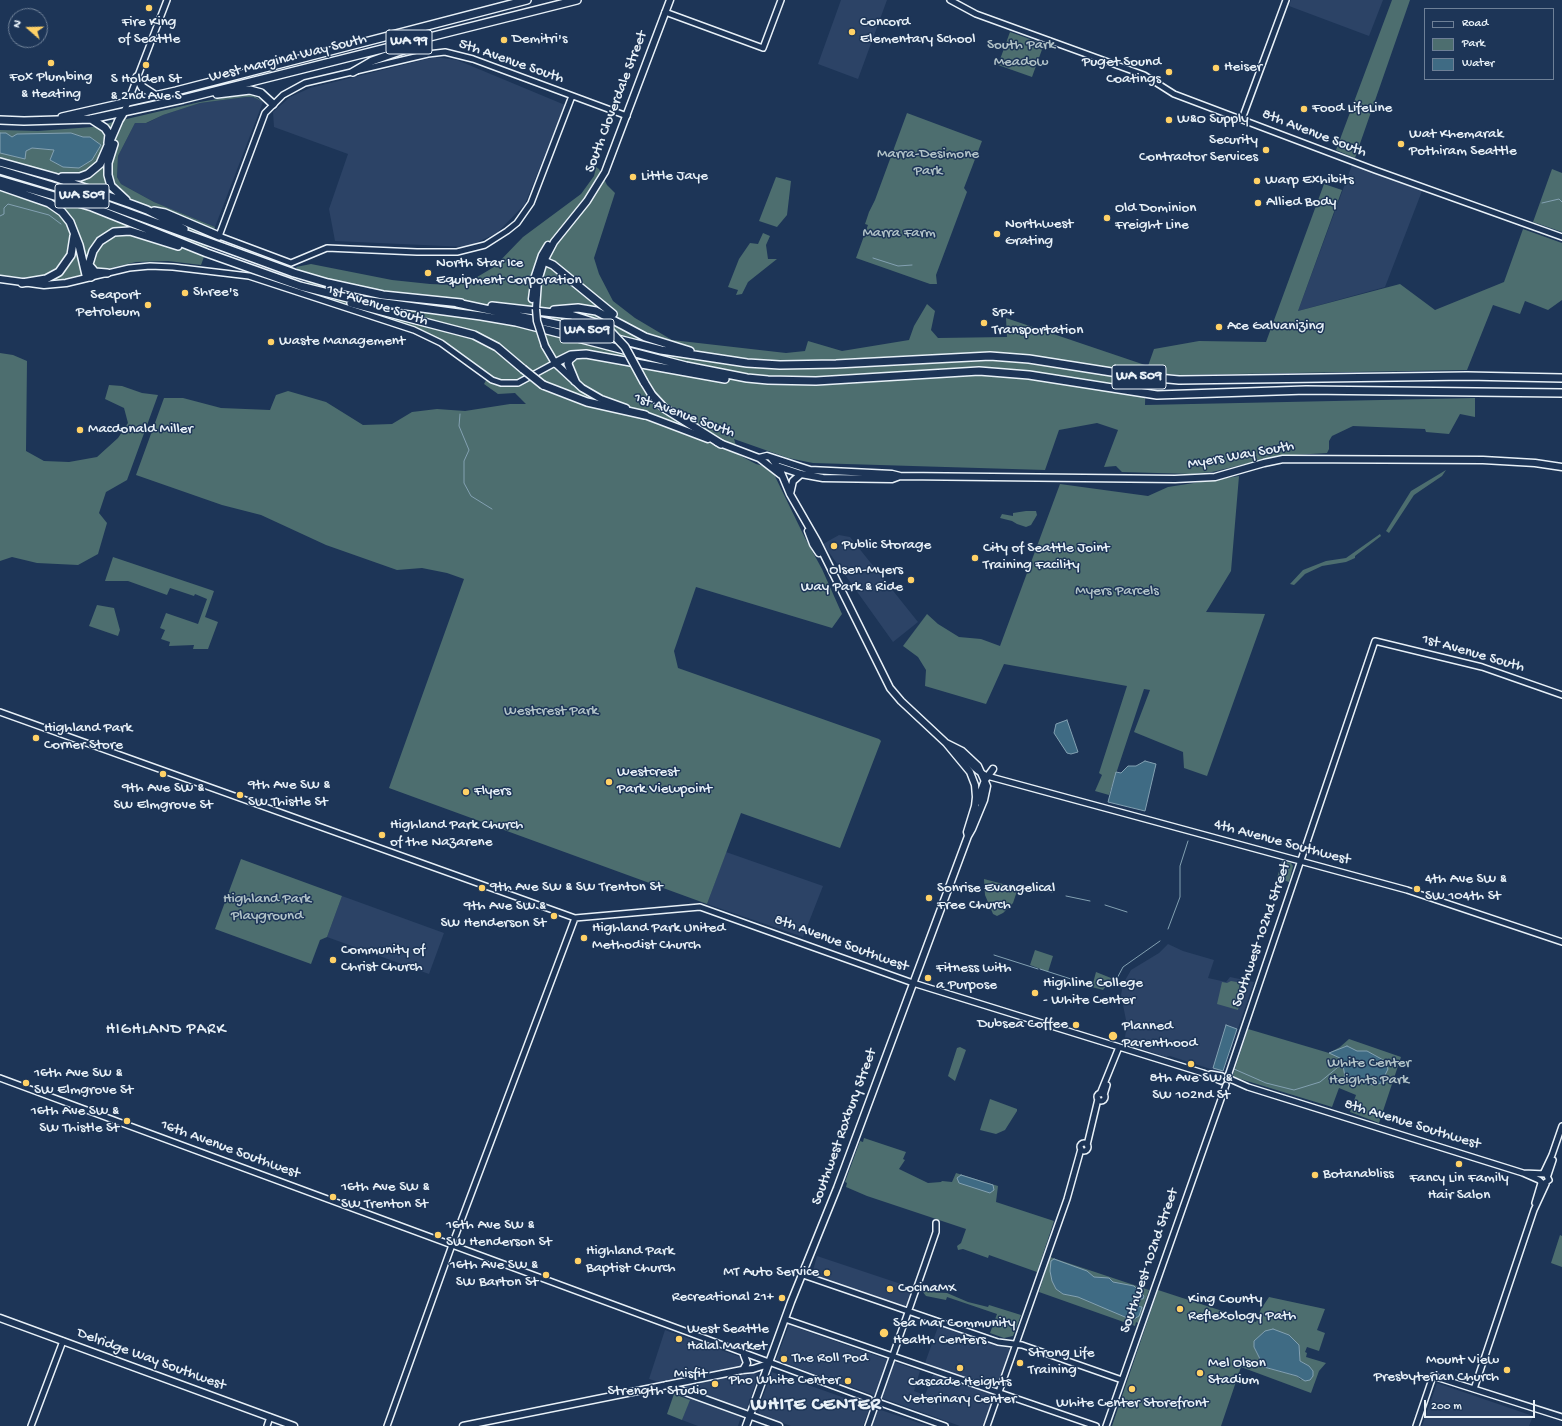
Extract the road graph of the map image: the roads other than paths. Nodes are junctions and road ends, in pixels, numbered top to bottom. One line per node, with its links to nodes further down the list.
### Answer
1 (167, 0): 11 (street)
2 (527, 0): 12 (highway, West Marginal Way South / WA 99)
3 (577, 0): 9 (highway, West Marginal Way South / WA 99)
4 (670, 0): 8 (main road, South Cloverdale Street)
5 (781, 0): 8 (street)
6 (950, 0): 22 (street, 8th Avenue South)
7 (1286, 0): 22 (street)
8 (665, 12): 18 (main road, South Cloverdale Street)
9 (487, 22): 10 (highway); 14 (highway, West Marginal Way South / WA 99)
10 (353, 72): 13 (street, 5th Avenue South); 16 (street, 5th Avenue South)
11 (137, 76): 12 (highway); 15 (street)
12 (156, 96): 15 (highway, West Marginal Way South / WA 99)
13 (572, 96): 18 (street, 5th Avenue South); 33 (street)
14 (184, 99): 16 (highway); 17 (highway, West Marginal Way South / WA 99)
15 (128, 102): 17 (street); 21 (highway, West Marginal Way South)
16 (273, 104): 33 (street, 5th Avenue South)
17 (124, 112): 19 (highway, West Marginal Way South / WA 99); 23 (highway); 29 (highway)
18 (627, 116): 30 (main road, South Cloverdale Street)
19 (91, 119): 21 (highway, West Marginal Way South / WA 99); 23 (highway)
20 (0, 120): 21 (highway, West Marginal Way South / WA 99)
21 (50, 120)
22 (1242, 120): 34 (street, 8th Avenue South)
23 (108, 149): 26 (highway)
24 (0, 162): 26 (highway)
25 (0, 170): 35 (highway, WA 509)
26 (54, 177): 29 (highway)
27 (0, 180): 36 (highway, WA 509)
28 (0, 186): 32 (highway)
29 (131, 204): 31 (highway)
30 (581, 209): 37 (main road, South Cloverdale Street); 45 (main road, South Cloverdale Street)
31 (147, 210): 33 (highway); 35 (highway)
32 (74, 234): 40 (highway); 42 (highway)
33 (219, 236)
34 (1562, 237)
35 (206, 240): 44 (highway, WA 509)
36 (206, 253): 38 (highway); 43 (highway, WA 509)
37 (544, 261): 45 (main road, South Cloverdale Street); 46 (highway)
38 (89, 264): 39 (highway); 40 (highway)
39 (107, 273): 40 (street, 1st Avenue South); 49 (street, 1st Avenue South)
40 (89, 278): 42 (main road, 1st Avenue South)
41 (0, 279): 42 (main road, 1st Avenue South)
42 (22, 283)
43 (300, 286): 50 (highway, WA 509); 54 (highway, bridge)
44 (457, 303): 45 (highway); 48 (highway, WA 509)
45 (538, 307): 46 (highway); 49 (main road, South Cloverdale Street, bridge); 55 (highway, bridge)
46 (630, 328): 48 (highway)
47 (579, 353): 49 (highway); 50 (highway); 52 (highway)
48 (717, 359): 51 (highway, WA 509)
49 (555, 363): 52 (main road, 1st Avenue South)
50 (747, 378): 53 (highway, WA 509)
51 (1562, 378)
52 (575, 381): 54 (main road, 1st Avenue South)
53 (1562, 393)
54 (645, 415): 55 (main road, 1st Avenue South)
55 (722, 444): 56 (main road, 1st Avenue South)
56 (763, 458): 58 (main road, Myers Way South); 59 (main road); 59 (main road, Myers Way South)
57 (1562, 466): 61 (main road, Myers Way South)
58 (798, 468): 59 (main road); 61 (main road, Myers Way South)
59 (780, 470): 60 (main road, Myers Way South); 62 (main road)
60 (801, 474): 61 (main road, Myers Way South); 62 (main road)
61 (900, 476)
62 (790, 494): 66 (main road)
63 (1375, 642): 64 (street, 1st Avenue South); 70 (street, Southwest 102nd Street)
64 (1562, 695)
65 (0, 712): 71 (street)
66 (946, 743): 67 (street); 67 (main road); 68 (main road, Southwest Roxbury Street)
67 (988, 777): 68 (main road); 69 (main road, Southwest Roxbury Street); 70 (street, 4th Avenue Southwest)
68 (975, 806): 69 (main road, Southwest Roxbury Street)
69 (968, 836): 73 (main road, Southwest Roxbury Street)
70 (1300, 860): 72 (street, 4th Avenue Southwest); 76 (street, Southwest 102nd Street)
71 (575, 918): 73 (street, 8th Avenue Southwest); 80 (street)
72 (1562, 942)
73 (913, 983): 74 (street, 8th Avenue Southwest); 81 (main road, Southwest Roxbury Street)
74 (1119, 1047): 76 (street, 8th Avenue Southwest); 86 (street)
75 (0, 1078): 80 (street, 16th Avenue Southwest)
76 (1225, 1080): 78 (street, 8th Avenue Southwest); 94 (street, Southwest 102nd Street)
77 (1562, 1126): 78 (street)
78 (1543, 1178): 96 (street)
79 (936, 1223): 82 (street)
80 (452, 1246): 87 (street, 16th Avenue Southwest); 106 (street)
81 (803, 1275): 82 (street); 84 (main road, Southwest Roxbury Street)
82 (909, 1311): 86 (street); 88 (street)
83 (0, 1318): 85 (main road, Delridge Way Southwest)
84 (785, 1319): 88 (street); 89 (main road, Southwest Roxbury Street)
85 (63, 1341): 101 (main road, Delridge Way Southwest); 103 (street)
86 (1016, 1345): 94 (street); 97 (street)
87 (744, 1354): 89 (street, 16th Avenue Southwest); 91 (main road)
88 (892, 1357): 97 (street); 99 (street)
89 (768, 1364): 90 (main road); 92 (main road, Southwest Roxbury Street); 99 (street, 16th Avenue Southwest)
90 (753, 1369): 91 (main road); 92 (main road)
91 (743, 1370): 93 (main road)
92 (763, 1378): 100 (main road, Southwest Roxbury Street)
93 (692, 1380): 95 (main road); 98 (main road)
94 (1122, 1380): 114 (street, Southwest 102nd Street)
95 (666, 1385): 98 (main road); 107 (main road)
96 (1474, 1389): 102 (street); 115 (street)
97 (999, 1392): 112 (street); 113 (street)
98 (690, 1394): 100 (main road)
99 (876, 1402): 110 (street); 111 (street, 16th Avenue Southwest)
100 (749, 1416): 108 (main road, Southwest Roxbury Street); 109 (main road)
101 (270, 1417): 104 (street); 105 (main road, Delridge Way Southwest)
102 (1562, 1417)
103 (32, 1426)
104 (267, 1426)
105 (294, 1426)
106 (388, 1426)
107 (463, 1426)
108 (746, 1426)
109 (779, 1426)
110 (868, 1426)
111 (945, 1426)
112 (987, 1426)
113 (1096, 1426)
114 (1106, 1426)
115 (1416, 1426)

